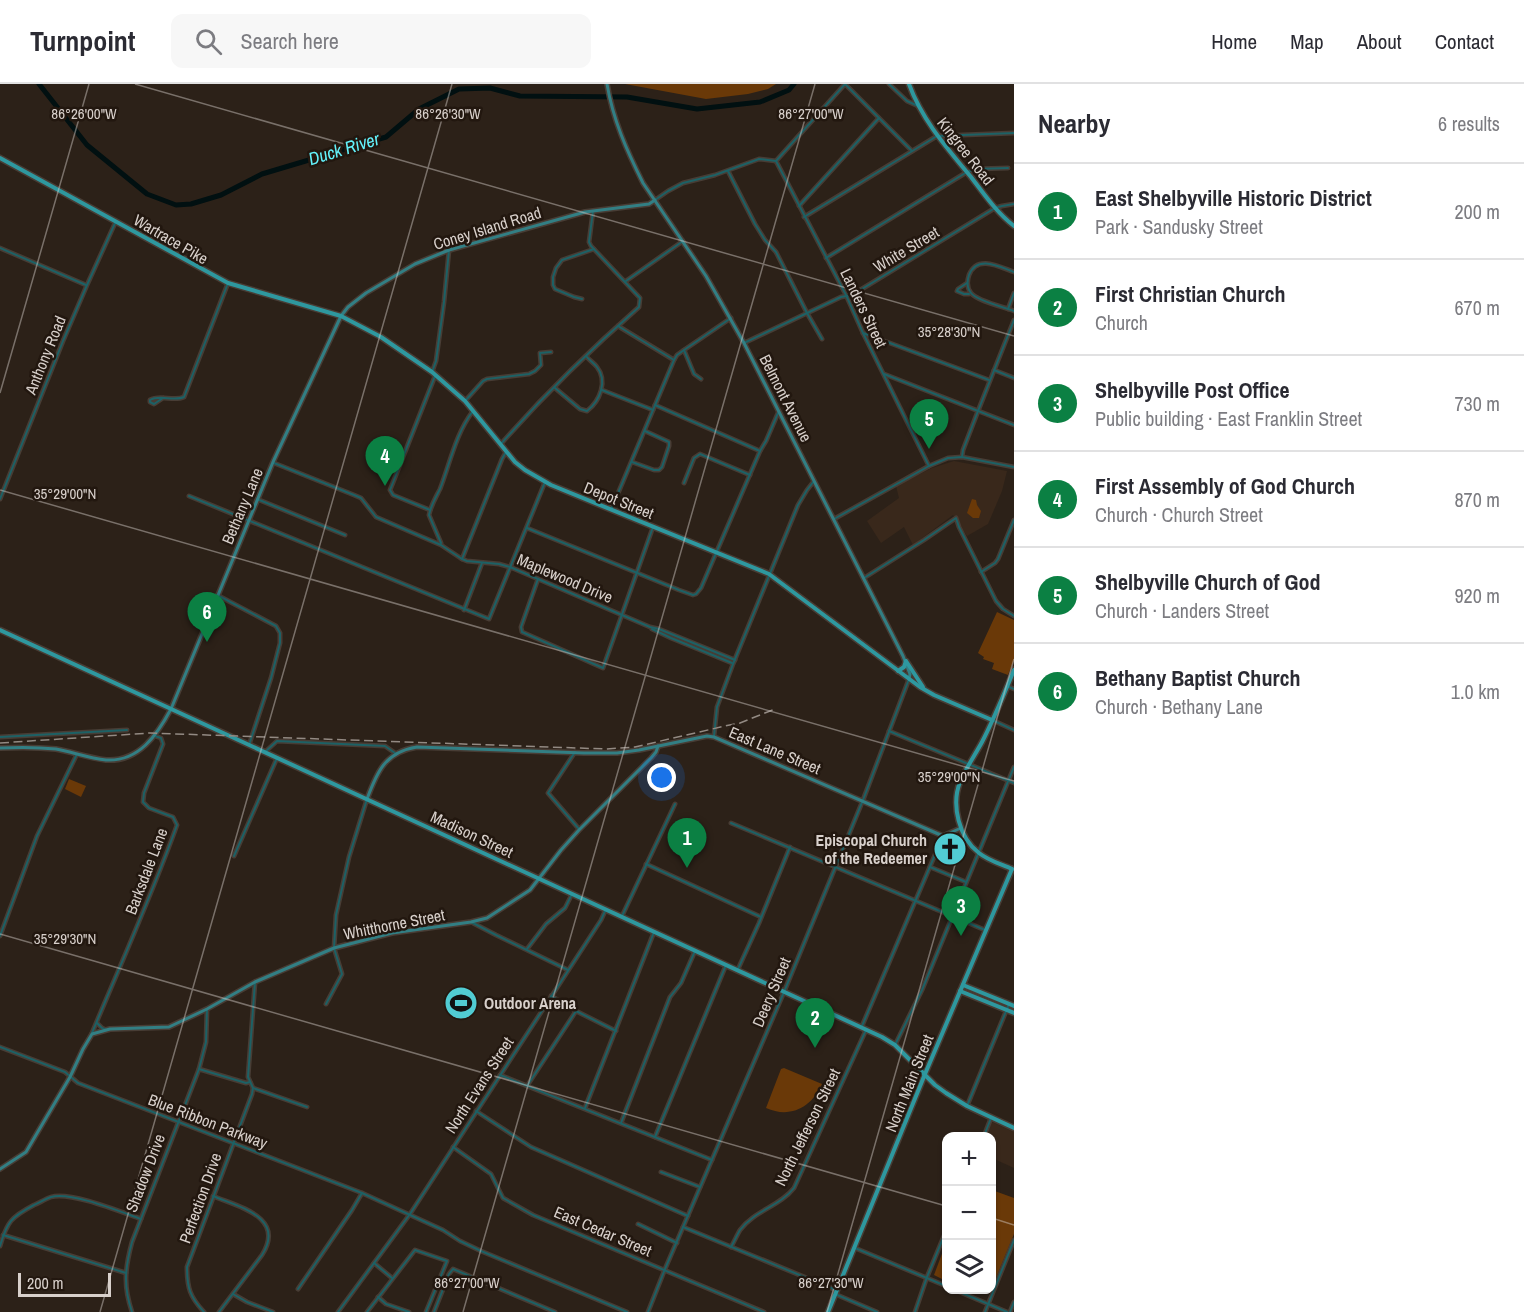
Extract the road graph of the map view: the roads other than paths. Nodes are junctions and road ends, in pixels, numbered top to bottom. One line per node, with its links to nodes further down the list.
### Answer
1 (607, 84): 15 (street, Belmont Avenue)
2 (845, 84): 6 (street); 11 (street)
3 (889, 84): 5 (street)
4 (909, 84): 5 (main road, Kingree Road)
5 (918, 106): 8 (main road, Kingree Road)
6 (879, 118): 9 (street); 17 (street)
7 (1014, 133): 8 (street)
8 (937, 136): 9 (street); 14 (main road, Kingree Road)
9 (912, 151): 20 (street)
10 (0, 158): 21 (main road, Wartrace Pike)
11 (776, 161): 13 (street); 17 (street, Landers Street)
12 (1008, 168): 14 (street)
13 (728, 171): 15 (street); 39 (street)
14 (967, 172): 18 (main road, Kingree Road); 27 (street)
15 (655, 200): 19 (street, Coney Island Road); 23 (street, Belmont Avenue)
16 (1014, 204): 18 (street, White Street)
17 (799, 206): 20 (street, Landers Street)
18 (995, 208): 22 (main road, Kingree Road); 35 (street, White Street)
19 (594, 210): 25 (street); 26 (street, Coney Island Road)
20 (804, 217): 27 (street, Landers Street)
21 (116, 221): 31 (main road, Wartrace Pike); 32 (street, Anthony Road)
22 (1014, 226)
23 (683, 241): 29 (street); 41 (street, Belmont Avenue)
24 (0, 248): 32 (street)
25 (594, 249): 29 (street); 36 (street)
26 (449, 250): 40 (street, Coney Island Road); 52 (street)
27 (826, 258): 35 (street, Landers Street)
28 (1014, 273): 30 (street)
29 (625, 281): 43 (street)
30 (967, 283): 33 (street); 33 (street)
31 (228, 284): 40 (main road, Wartrace Pike); 59 (street)
32 (87, 285): 81 (street, Anthony Road)
33 (971, 293): 37 (street)
34 (1014, 293): 37 (street)
35 (846, 295): 39 (street, White Street); 44 (street, Landers Street)
36 (582, 299)
37 (1008, 309): 38 (street)
38 (1014, 311)
39 (807, 313): 45 (street); 46 (street, White Street)
40 (341, 315): 52 (main road, Depot Street); 72 (street, Bethany Lane)
41 (731, 318): 46 (street, Belmont Avenue); 47 (street)
42 (1014, 320): 51 (street)
43 (618, 326): 49 (street); 50 (street)
44 (863, 333): 53 (street, Landers Street); 56 (street)
45 (822, 339)
46 (744, 343): 63 (street, Belmont Avenue)
47 (684, 350): 50 (street); 55 (street)
48 (551, 352): 60 (street)
49 (586, 356): 57 (street); 58 (street)
50 (674, 360): 61 (street)
51 (994, 370): 54 (street); 56 (street)
52 (434, 374): 60 (main road, Depot Street); 83 (street)
53 (884, 374): 65 (street); 74 (street, Landers Street)
54 (1014, 378)
55 (701, 379)
56 (990, 380): 65 (street)
57 (555, 387): 58 (street); 68 (street)
58 (602, 390): 62 (street)
59 (163, 399)
60 (465, 401): 64 (main road, Depot Street)
61 (655, 405): 62 (street); 69 (street)
62 (653, 410): 67 (street)
63 (779, 410): 69 (street); 77 (street, Belmont Avenue)
64 (473, 411): 68 (main road, Depot Street); 83 (street)
65 (978, 411): 66 (street); 71 (street)
66 (1014, 425)
67 (645, 430): 73 (street); 73 (street)
68 (500, 445): 70 (main road, Depot Street)
69 (760, 451): 76 (street)
70 (506, 452): 78 (main road, Depot Street); 93 (street)
71 (962, 458): 74 (street); 75 (street)
72 (273, 462): 82 (street, Bethany Lane); 91 (street, Maplewood Drive)
73 (632, 462): 84 (street)
74 (929, 466): 85 (street)
75 (1014, 467)
76 (750, 475): 79 (street); 92 (street)
77 (814, 481): 85 (street, Belmont Avenue); 98 (street)
78 (545, 482): 84 (main road, Depot Street); 89 (street)
79 (684, 483)
80 (189, 496): 86 (street)
81 (0, 499)
82 (257, 499): 86 (street, Bethany Lane); 90 (street)
83 (430, 510): 91 (street)
84 (611, 510): 88 (main road, Depot Street)
85 (834, 519): 99 (street, Belmont Avenue)
86 (249, 520): 101 (street, Bethany Lane); 102 (street)
87 (1014, 520): 97 (street)
88 (653, 527): 92 (main road, Depot Street); 96 (street)
89 (526, 528): 95 (street); 96 (street)
90 (345, 535)
91 (441, 545): 93 (street, Maplewood Drive)
92 (716, 551): 96 (street); 98 (main road, Depot Street)
93 (462, 559): 94 (street, Maplewood Drive)
94 (482, 563): 95 (street, Maplewood Drive); 102 (street)
95 (510, 567): 100 (street, Maplewood Drive); 102 (street)
96 (637, 572): 103 (street)
97 (981, 572): 99 (street); 104 (street)
98 (769, 574): 106 (street); 109 (main road, Depot Street)
99 (864, 578): 107 (street, Belmont Avenue)
100 (538, 579): 103 (street, Maplewood Drive); 103 (street)
101 (217, 595): 114 (street, Bethany Lane); 122 (street)
102 (464, 610)
103 (622, 615): 106 (street, Maplewood Drive)
104 (1014, 616)
105 (0, 630): 114 (main road, Madison Street)
106 (734, 662): 121 (street)
107 (906, 662): 109 (main road); 110 (street, Belmont Avenue); 112 (main road)
108 (1014, 670): 111 (main road)
109 (898, 671): 110 (main road, Depot Street)
110 (909, 680): 112 (main road, Depot Street); 118 (street, Deery Street)
111 (1007, 686): 113 (street); 115 (main road)
112 (924, 689): 115 (main road, Depot Street)
113 (1014, 689)
114 (171, 709): 119 (street); 122 (main road, Madison Street)
115 (992, 720): 117 (street); 130 (main road)
116 (127, 729): 120 (street)
117 (1014, 730)
118 (888, 731): 130 (street); 135 (street, Deery Street)
119 (155, 736): 127 (street); 177 (street, Barksdale Lane)
120 (0, 737)
121 (714, 737): 123 (street, East Lane Street); 135 (street, East Lane Street)
122 (249, 745): 125 (main road, Madison Street)
123 (657, 746): 126 (street, East Lane Street); 139 (street, Whitthorne Street)
124 (0, 748): 127 (street)
125 (265, 752): 128 (street, East Lane Street); 129 (main road, Madison Street)
126 (575, 752): 128 (street, East Lane Street); 139 (street)
127 (76, 753): 159 (street)
128 (395, 753): 134 (street)
129 (277, 758): 134 (main road, Madison Street); 143 (street)
130 (969, 764): 132 (street); 138 (main road)
131 (1014, 766): 132 (street)
132 (1008, 781): 133 (street); 142 (street)
133 (1014, 783)
134 (367, 799): 148 (main road, Madison Street); 160 (street)
135 (863, 800): 140 (street, East Lane Street); 145 (street, Deery Street)
136 (675, 804): 144 (street)
137 (731, 823): 141 (street)
138 (961, 828): 140 (street); 142 (main road)
139 (579, 830): 148 (street, Whitthorne Street)
140 (943, 836): 146 (street, North Jefferson Street)
141 (790, 847): 145 (street); 155 (street)
142 (978, 852): 147 (main road); 149 (street)
143 (234, 856)
144 (646, 864): 154 (street); 155 (street)
145 (835, 867): 151 (street); 169 (street, Deery Street)
146 (930, 867): 149 (street); 151 (street, North Jefferson Street)
147 (1014, 868): 157 (main road, North Main Street)
148 (539, 879): 150 (main road, Madison Street); 156 (street, Whitthorne Street)
149 (966, 882): 153 (street)
150 (572, 894): 152 (main road, Madison Street); 161 (street)
151 (916, 900): 153 (street); 178 (street, North Jefferson Street)
152 (606, 909): 154 (main road, Madison Street); 164 (street, North Evans Street)
153 (952, 915): 157 (street); 182 (street)
154 (622, 917): 158 (main road, Madison Street)
155 (761, 918): 165 (street)
156 (471, 922): 160 (street, Whitthorne Street); 161 (street)
157 (985, 930): 167 (main road, North Main Street)
158 (654, 932): 162 (main road, Madison Street); 180 (street)
159 (0, 936)
160 (334, 948): 166 (street, Whitthorne Street); 171 (street)
161 (527, 950): 164 (street)
162 (694, 951): 163 (main road, Madison Street); 197 (street)
163 (726, 965): 165 (main road, Madison Street); 200 (street)
164 (568, 970): 170 (street, North Evans Street)
165 (737, 970): 169 (main road, Madison Street)
166 (255, 982): 173 (street, Whitthorne Street); 188 (street)
167 (963, 985): 168 (main road, North Main Street); 172 (main road)
168 (960, 991): 174 (main road); 185 (main road, North Main Street)
169 (784, 992): 178 (main road, Madison Street); 203 (street, Deery Street)
170 (551, 996): 175 (street); 186 (street, North Evans Street)
171 (326, 1004)
172 (1011, 1005): 174 (street)
173 (207, 1009): 179 (street, Whitthorne Street); 184 (street, Shadow Drive)
174 (1006, 1010): 176 (main road); 191 (street)
175 (576, 1011): 180 (street); 189 (street)
176 (1014, 1013)
177 (97, 1023): 179 (street); 181 (street, Barksdale Lane)
178 (864, 1029): 182 (main road, Madison Street); 219 (street, North Jefferson Street)
179 (106, 1030): 181 (street, Whitthorne Street)
180 (616, 1031): 193 (street)
181 (92, 1034): 187 (street)
182 (896, 1045): 185 (main road, Madison Street)
183 (0, 1047): 187 (street, Blue Ribbon Parkway)
184 (199, 1069): 188 (street); 196 (street, Shadow Drive)
185 (925, 1074): 191 (main road, Madison Street); 220 (main road, North Main Street)
186 (500, 1075): 189 (street); 194 (street, North Evans Street)
187 (70, 1077): 196 (street, Blue Ribbon Parkway); 204 (street)
188 (250, 1082): 190 (street)
189 (527, 1086): 193 (street)
190 (252, 1088): 192 (street); 201 (street, Perfection Drive)
191 (967, 1106): 195 (main road, Madison Street)
192 (307, 1107)
193 (585, 1109): 197 (street)
194 (476, 1111): 202 (street, North Evans Street); 210 (street)
195 (991, 1118): 198 (main road, Madison Street); 199 (street)
196 (178, 1122): 201 (street, Blue Ribbon Parkway); 211 (street, Shadow Drive)
197 (621, 1123): 200 (street)
198 (1014, 1128)
199 (986, 1132)
200 (654, 1137): 203 (street)
201 (233, 1143): 207 (street, Blue Ribbon Parkway); 208 (street, Perfection Drive)
202 (453, 1147): 209 (street, North Evans Street); 222 (street, East Cedar Street)
203 (712, 1160): 206 (street, Deery Street)
204 (0, 1169)
205 (661, 1172): 206 (street)
206 (700, 1187): 210 (street, Deery Street)
207 (362, 1193): 209 (street, Blue Ribbon Parkway); 227 (street)
208 (213, 1196): 229 (street); 235 (street, Perfection Drive)
209 (410, 1214): 221 (street, North Evans Street); 244 (street, Blue Ribbon Parkway)
210 (688, 1216): 213 (street, Deery Street)
211 (141, 1218): 214 (street); 223 (street, Shadow Drive)
212 (638, 1224): 217 (street)
213 (683, 1227): 217 (street, Deery Street); 219 (street)
214 (3, 1235): 218 (street); 223 (street)
215 (942, 1240): 224 (street)
216 (1014, 1240): 233 (street)
217 (677, 1243): 222 (street, Deery Street)
218 (0, 1246)
219 (731, 1247): 228 (street)
220 (855, 1248): 224 (street); 228 (main road, North Main Street)
221 (374, 1263): 225 (street); 238 (street, North Evans Street)
222 (665, 1269): 245 (street, Deery Street); 246 (street, East Cedar Street)
223 (126, 1273): 234 (street, Shadow Drive)
224 (927, 1277): 226 (street); 249 (street)
225 (393, 1278): 231 (street); 241 (street)
226 (942, 1284)
227 (298, 1289)
228 (836, 1292): 247 (main road, North Main Street); 248 (street)
229 (233, 1294): 236 (street); 237 (street)
230 (964, 1294): 233 (street)
231 (378, 1297): 239 (street); 240 (street)
232 (1014, 1302): 251 (street)
233 (988, 1304): 250 (street); 251 (street)
234 (132, 1312)
235 (204, 1312)
236 (219, 1312)
237 (273, 1312)
238 (338, 1312)
239 (366, 1312)
240 (409, 1312)
241 (426, 1312)
242 (434, 1312): 243 (street)
243 (555, 1312)
244 (627, 1312)
245 (648, 1312)
246 (764, 1312)
247 (828, 1312)
248 (877, 1312)
249 (915, 1312)
250 (985, 1312)
251 (1008, 1312)

